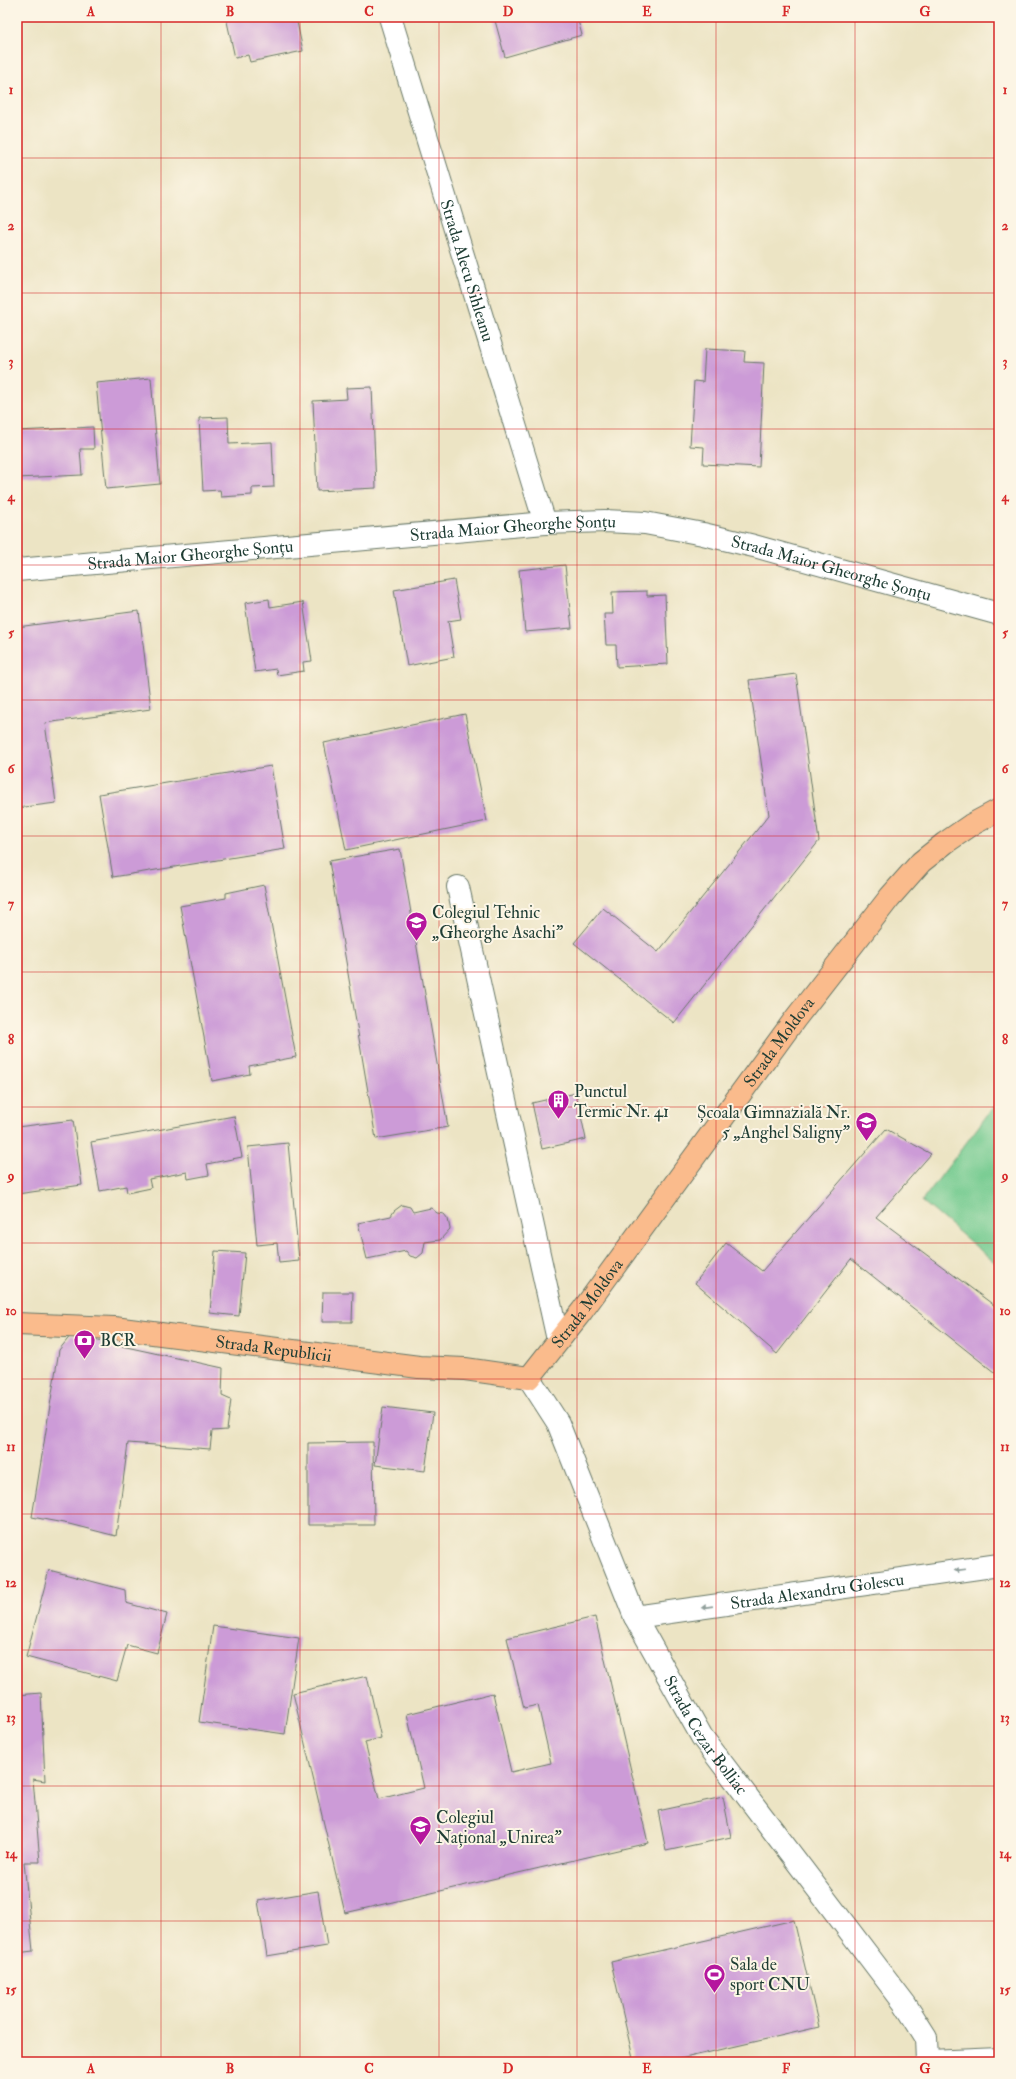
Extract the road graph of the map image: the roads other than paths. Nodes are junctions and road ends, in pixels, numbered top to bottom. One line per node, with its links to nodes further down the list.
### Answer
1 (390, 17): 2 (street, Strada Alecu Sihleanu)
2 (545, 523): 3 (street, Strada Maior Gheorghe Șonțu); 4 (street, Strada Maior Gheorghe Șonțu)
3 (17, 570)
4 (999, 614)
5 (999, 810): 8 (main road, Strada Moldova)
6 (458, 887): 8 (street)
7 (17, 1324): 9 (main road, Strada Republicii)
8 (558, 1340): 9 (main road, Strada Moldova)
9 (529, 1378): 11 (street, Strada Cezar Bolliac)
10 (999, 1565): 11 (street, Strada Alexandru Golescu, one-way to 11)
11 (635, 1617): 13 (street, Strada Cezar Bolliac)
12 (999, 2059): 13 (street, Strada Cezar Bolliac)
13 (928, 2062)

